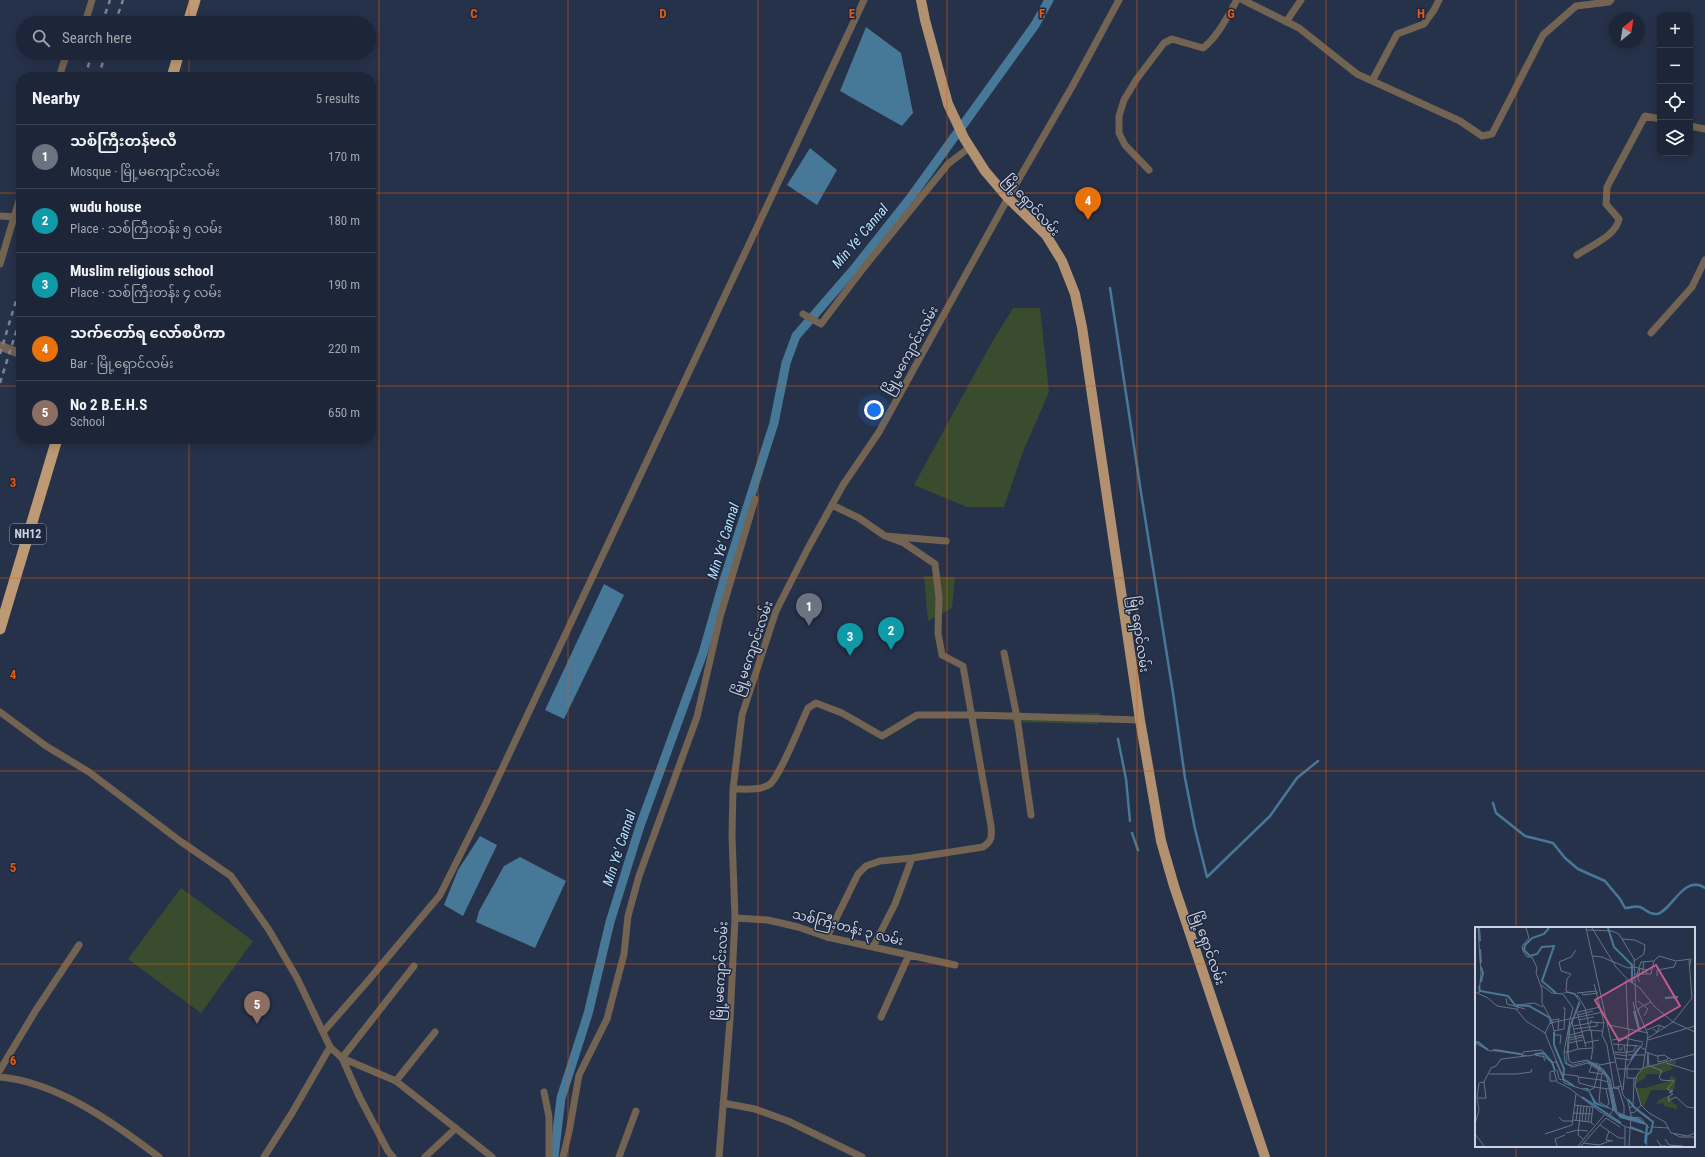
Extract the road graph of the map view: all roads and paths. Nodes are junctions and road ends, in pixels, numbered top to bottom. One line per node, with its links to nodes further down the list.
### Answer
1 (92, 0): 11 (street)
2 (195, 0): 12 (highway)
3 (864, 0): 57 (street)
4 (921, 0): 22 (main road, မြို့ရှောင်လမ်း)
5 (1119, 0): 24 (street, မြို့မကျောင်းလမ်း)
6 (1237, 0): 23 (street)
7 (1243, 0): 13 (street)
8 (1301, 0): 13 (street)
9 (1439, 0): 18 (street)
10 (1611, 0): 18 (street)
11 (87, 16)
12 (190, 16)
13 (1286, 22): 18 (street)
14 (64, 60): 16 (street)
15 (177, 60): 17 (highway)
16 (60, 72)
17 (173, 72)
18 (1372, 81)
19 (1657, 119): 28 (street)
20 (1693, 127): 21 (street)
21 (1705, 129)
22 (970, 147): 24 (main road, မြို့ရှောင်လမ်း); 31 (street)
23 (1150, 170)
24 (1008, 198): 37 (street, မြို့မကျောင်းလမ်း); 45 (main road, မြို့ရှောင်လမ်း)
25 (16, 213): 27 (street)
26 (0, 216): 27 (street)
27 (15, 217): 30 (street)
28 (1576, 255)
29 (1705, 260): 32 (street)
30 (0, 264)
31 (803, 314)
32 (1651, 333)
33 (0, 346): 34 (street)
34 (16, 352)
35 (56, 444): 40 (highway, NH12)
36 (755, 499): 74 (street)
37 (832, 505): 38 (street); 46 (street, မြို့မကျောင်းလမ်း)
38 (886, 536): 39 (street); 43 (street)
39 (946, 541)
40 (0, 629)
41 (1004, 652): 44 (street)
42 (0, 712): 57 (street)
43 (972, 715): 44 (street); 46 (street); 48 (street)
44 (1017, 717): 45 (street); 47 (street)
45 (1140, 720): 78 (main road, မြို့ရှောင်လမ်း)
46 (733, 789): 49 (street, မြို့မကျောင်းလမ်း)
47 (1031, 815)
48 (912, 858): 50 (street); 52 (street)
49 (735, 918): 50 (street, သစ်ကြီးတန်း ၃ လမ်း); 65 (street, မြို့မကျောင်းလမ်း)
50 (828, 937): 52 (street, သစ်ကြီးတန်း ၃ လမ်း)
51 (79, 944): 61 (street)
52 (873, 947): 53 (street, သစ်ကြီးတန်း ၃ လမ်း)
53 (909, 955): 54 (street, သစ်ကြီးတန်း ၃ လမ်း); 56 (street)
54 (955, 965)
55 (414, 966): 60 (street)
56 (882, 1017)
57 (324, 1031): 59 (street)
58 (435, 1032): 63 (street)
59 (330, 1047): 60 (street); 69 (street)
60 (342, 1058): 63 (street); 70 (street)
61 (0, 1070)
62 (0, 1077): 68 (street)
63 (396, 1080): 67 (street)
64 (544, 1092): 73 (street)
65 (723, 1103): 76 (street, မြို့မကျောင်းလမ်း); 77 (street)
66 (636, 1111): 75 (street)
67 (456, 1128): 71 (street); 72 (street)
68 (159, 1157)
69 (264, 1157)
70 (393, 1157)
71 (425, 1157)
72 (492, 1157)
73 (549, 1157)
74 (563, 1157)
75 (619, 1157)
76 (719, 1157)
77 (862, 1157)
78 (1266, 1157)

